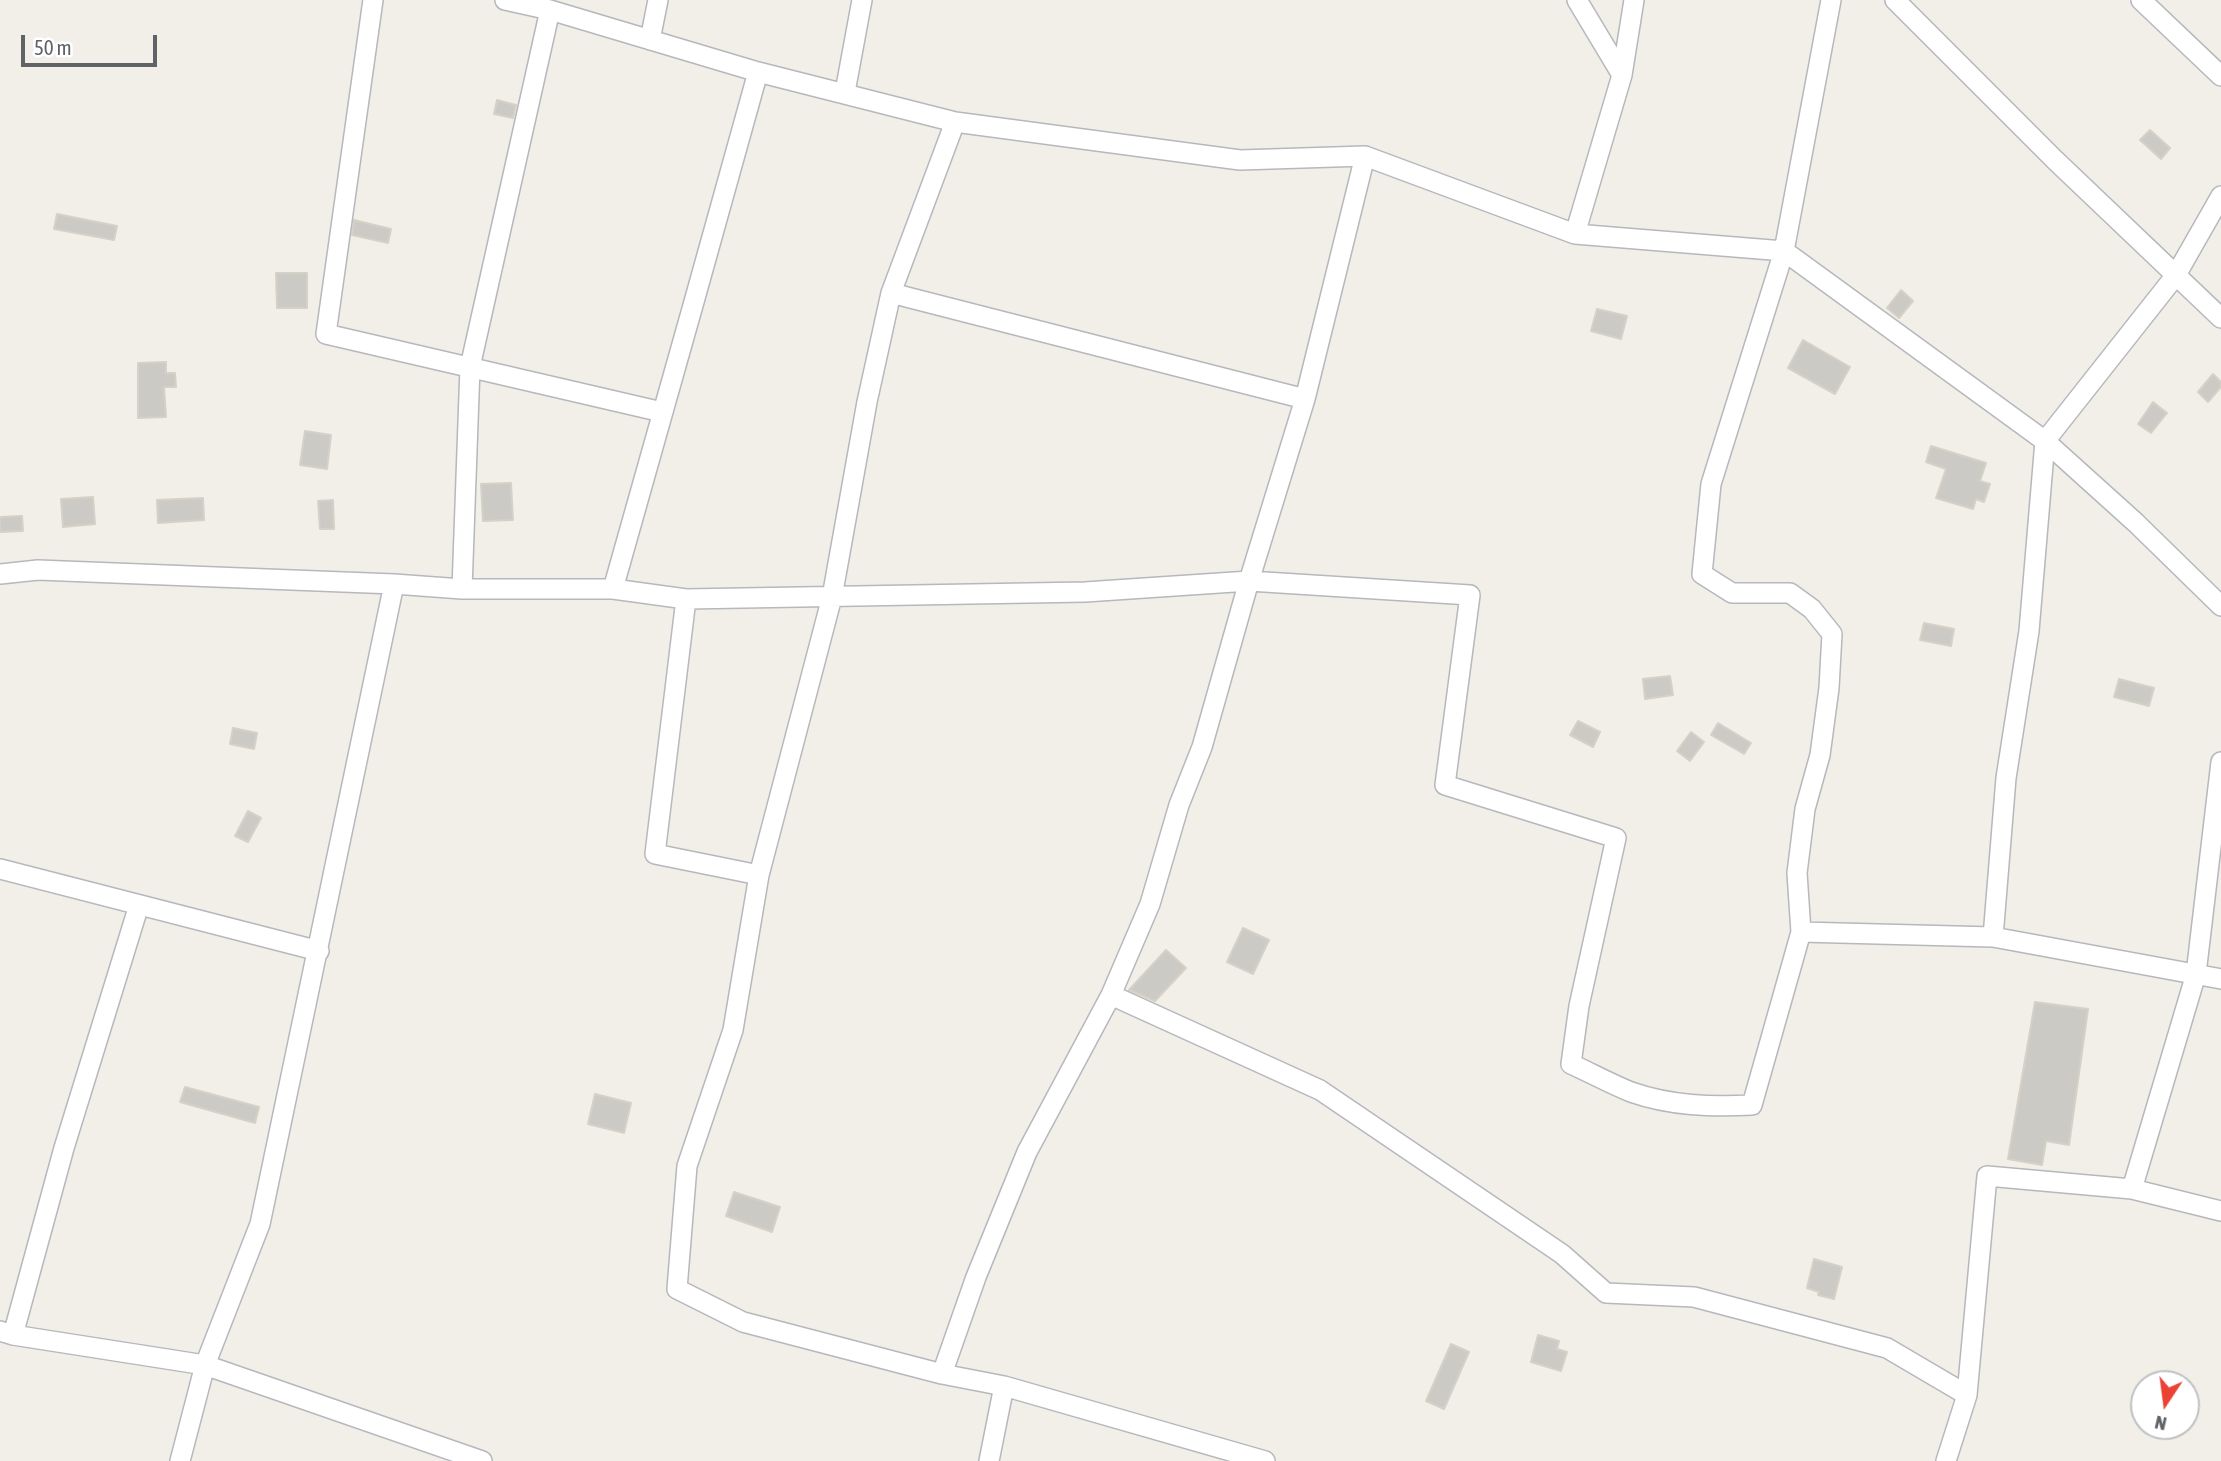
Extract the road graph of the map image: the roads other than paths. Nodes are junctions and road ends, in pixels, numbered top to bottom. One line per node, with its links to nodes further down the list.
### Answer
1 (373, 0): 24 (street)
2 (505, 0): 10 (street)
3 (658, 0): 11 (street)
4 (862, 0): 15 (street)
5 (1577, 0): 13 (street)
6 (1634, 0): 13 (street)
7 (1831, 0): 20 (street)
8 (1895, 0): 21 (street)
9 (2141, 0): 14 (street)
10 (550, 10): 11 (street); 24 (street)
11 (650, 40): 12 (street)
12 (758, 72): 15 (street); 26 (street)
13 (1622, 75): 19 (street)
14 (2221, 76)
15 (845, 92): 16 (street)
16 (955, 122): 17 (street); 22 (street)
17 (1364, 156): 19 (street); 25 (street)
18 (2221, 196): 21 (street)
19 (1575, 234): 20 (street)
20 (1784, 251): 27 (street); 40 (street)
21 (2176, 275): 23 (street); 27 (street)
22 (891, 293): 25 (street); 33 (street)
23 (2221, 317)
24 (470, 367): 26 (street); 31 (street)
25 (1306, 399): 29 (street)
26 (662, 412): 32 (street)
27 (2045, 441): 35 (street); 41 (street)
28 (0, 574): 30 (street)
29 (1249, 581): 33 (street); 40 (street); 45 (street)
30 (394, 584): 31 (street); 42 (street)
31 (461, 589): 32 (street)
32 (614, 589): 34 (street)
33 (832, 597): 34 (street); 38 (street)
34 (687, 599): 38 (street)
35 (2221, 606)
36 (2221, 762): 43 (street)
37 (0, 869): 39 (street)
38 (759, 875): 50 (street)
39 (139, 905): 42 (street); 48 (street)
40 (1801, 932): 41 (street)
41 (1993, 937): 43 (street)
42 (318, 951): 49 (street)
43 (2196, 974): 44 (street); 46 (street)
44 (2221, 979)
45 (1111, 995): 50 (street); 52 (street)
46 (2132, 1189): 47 (street); 52 (street)
47 (2221, 1211)
48 (6, 1333): 49 (street)
49 (205, 1365): 53 (street); 54 (street)
50 (942, 1374): 51 (street)
51 (1003, 1386): 55 (street); 56 (street)
52 (1967, 1395): 57 (street)
53 (180, 1461)
54 (481, 1461)
55 (989, 1461)
56 (1265, 1461)
57 (1947, 1461)

